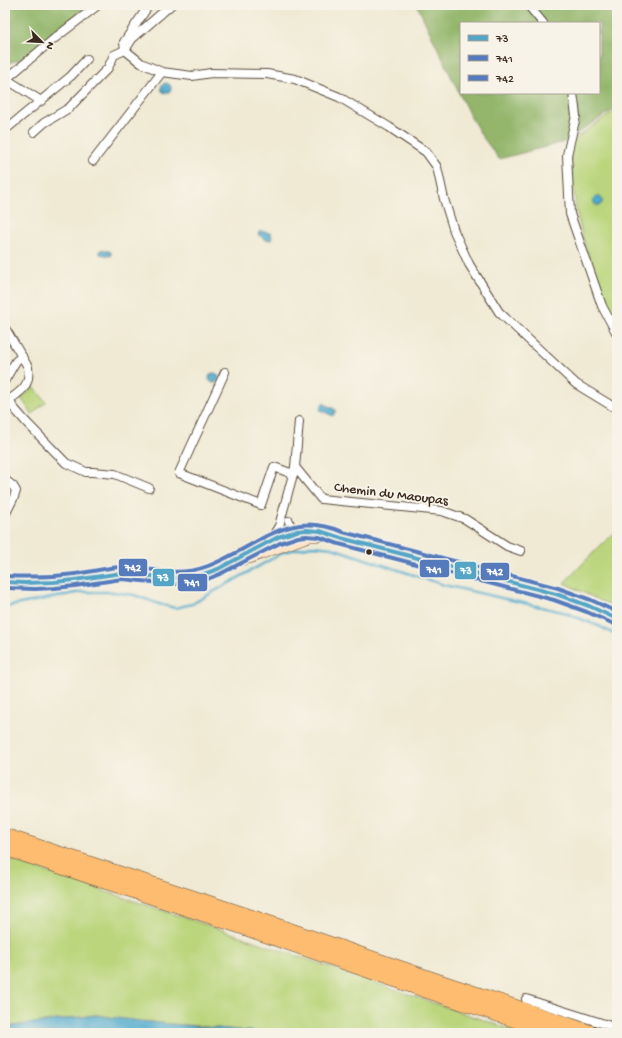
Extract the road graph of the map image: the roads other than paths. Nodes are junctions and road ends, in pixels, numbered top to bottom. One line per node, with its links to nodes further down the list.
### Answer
1 (98, 5): 9 (street)
2 (149, 5): 6 (street)
3 (171, 5): 6 (street)
4 (528, 5): 5 (street)
5 (542, 22)
6 (124, 50): 8 (street); 13 (street)
7 (87, 59): 11 (street)
8 (162, 72): 14 (street); 21 (street)
9 (6, 80): 11 (street)
10 (573, 94): 16 (street)
11 (40, 101): 12 (street)
12 (5, 130)
13 (34, 132)
14 (93, 160)
15 (5, 328): 17 (street)
16 (617, 334)
17 (22, 356): 19 (street); 20 (street)
18 (225, 372): 23 (street)
19 (5, 380)
20 (7, 401): 25 (street)
21 (617, 409)
22 (299, 421): 23 (street)
23 (294, 471): 26 (street); 33 (street, Chemin du Maoupas)
24 (5, 480): 27 (street)
25 (149, 488)
26 (284, 507): 28 (street); 30 (street)
27 (5, 515)
28 (289, 521): 29 (street); 30 (street)
29 (306, 530): 30 (main road); 31 (main road)
30 (288, 534): 31 (main road); 32 (main road); 32 (street)
31 (341, 538): 35 (main road)
32 (267, 547): 34 (main road)
33 (521, 551)
34 (5, 582)
35 (617, 619)
36 (5, 836): 41 (highway)
37 (5, 848): 40 (highway)
38 (526, 999): 39 (street)
39 (617, 1028)
40 (555, 1033)
41 (592, 1033)

